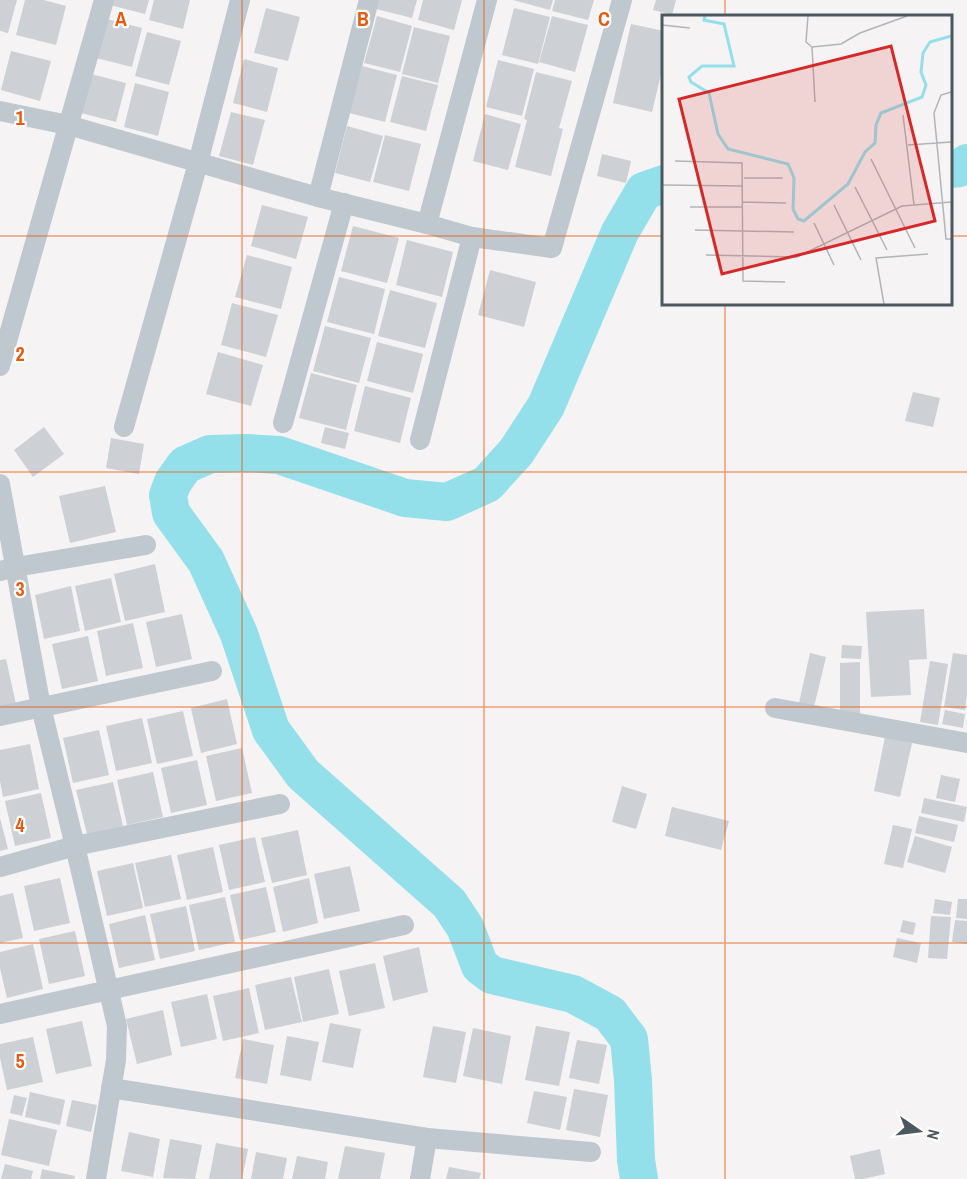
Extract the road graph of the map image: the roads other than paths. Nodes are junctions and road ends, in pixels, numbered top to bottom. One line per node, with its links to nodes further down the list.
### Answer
1 (104, 0): 7 (street)
2 (240, 0): 8 (street)
3 (369, 0): 9 (street)
4 (487, 0): 11 (street)
5 (622, 0): 12 (street)
6 (0, 111): 7 (street)
7 (68, 125): 8 (street); 13 (street)
8 (198, 162): 9 (street); 15 (street)
9 (318, 197): 10 (street)
10 (344, 204): 11 (street); 14 (street)
11 (427, 224): 12 (street)
12 (472, 237): 16 (street)
13 (0, 366)
14 (284, 423)
15 (124, 427)
16 (420, 440)
17 (0, 484): 19 (street)
18 (146, 545): 19 (street)
19 (8, 569): 21 (street)
20 (212, 671): 21 (street)
21 (41, 707): 23 (street); 26 (street)
22 (775, 708): 24 (street)
23 (0, 716)
24 (967, 743)
25 (280, 804): 26 (street)
26 (75, 846): 27 (street); 29 (street)
27 (0, 867)
28 (404, 925): 29 (street)
29 (108, 989): 30 (street); 31 (street)
30 (0, 1014)
31 (111, 1088): 32 (street); 34 (street)
32 (427, 1138): 33 (street); 35 (street)
33 (591, 1152)
34 (96, 1179)
35 (420, 1179)

